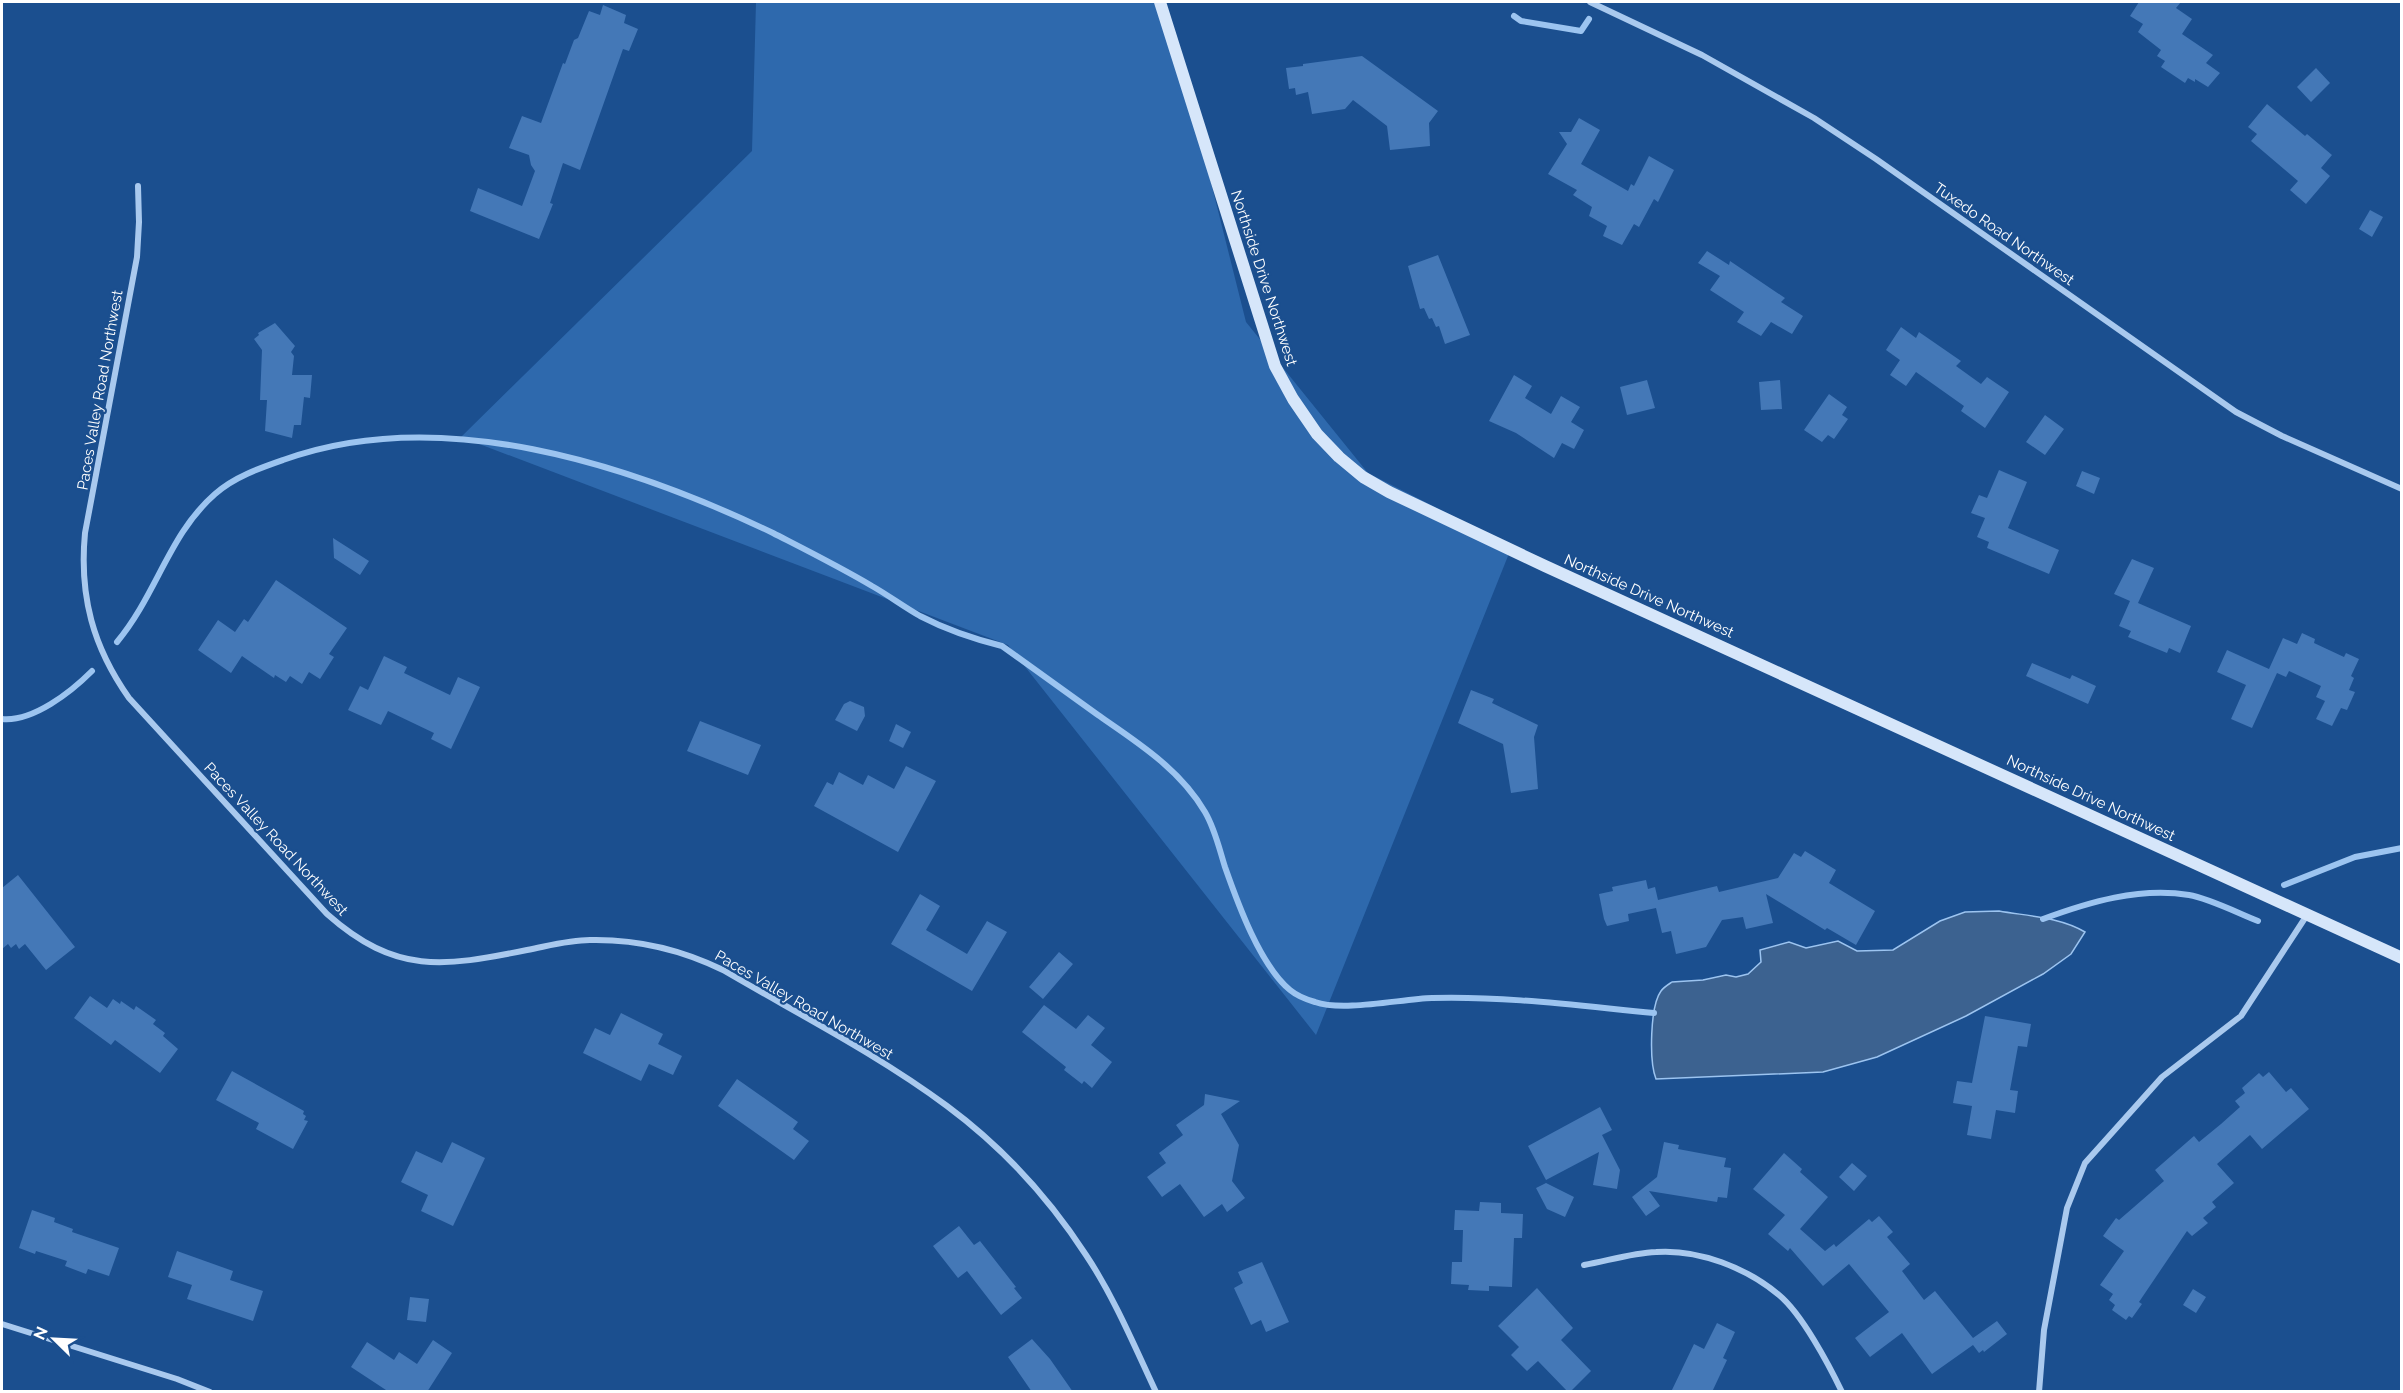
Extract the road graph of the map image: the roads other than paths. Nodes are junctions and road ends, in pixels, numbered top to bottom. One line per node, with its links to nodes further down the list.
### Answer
1 (1160, 2): 5 (street, Northside Drive Northwest)
2 (1590, 2): 4 (street, Tuxedo Road Northwest)
3 (138, 186): 10 (street, Paces Valley Road Northwest)
4 (2402, 489)
5 (2307, 914): 6 (street, Northside Drive Northwest); 12 (street)
6 (2402, 958)
7 (1584, 1265): 11 (street)
8 (2, 1324): 9 (street)
9 (210, 1392)
10 (1156, 1392)
11 (1842, 1392)
12 (2039, 1392)

